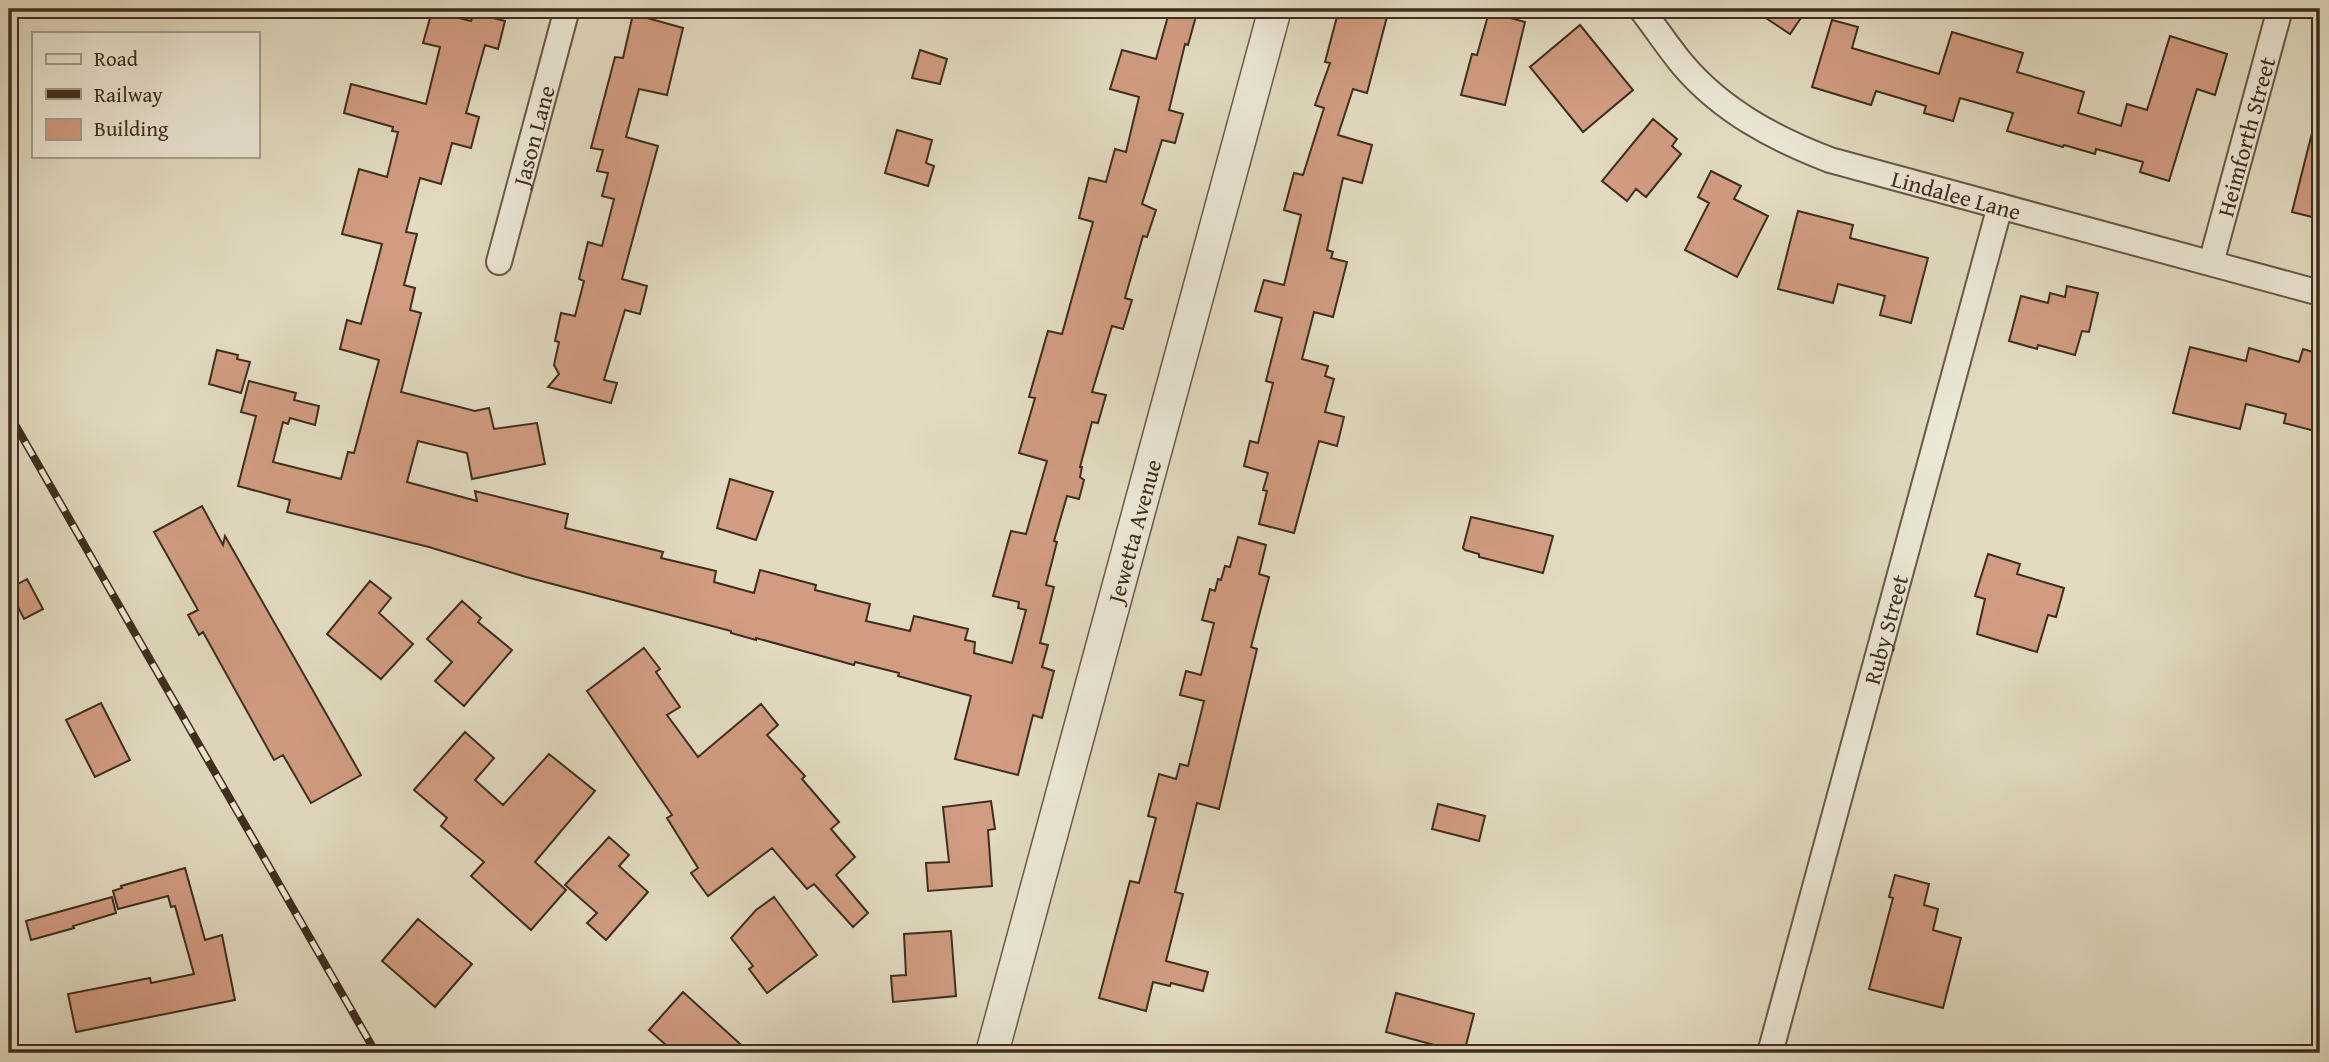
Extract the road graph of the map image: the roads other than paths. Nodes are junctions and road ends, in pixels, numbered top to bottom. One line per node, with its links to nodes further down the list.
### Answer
1 (567, 9): 6 (street, Jason Lane)
2 (1275, 9): 9 (street, Jewetta Avenue)
3 (1641, 9): 5 (street, Lindalee Lane)
4 (2280, 9): 7 (street, Heimforth Street)
5 (2000, 206): 7 (street, Lindalee Lane); 10 (street, Ruby Street)
6 (499, 262)
7 (2211, 263): 8 (street, Lindalee Lane)
8 (2320, 293)
9 (992, 1053)
10 (1770, 1053)

